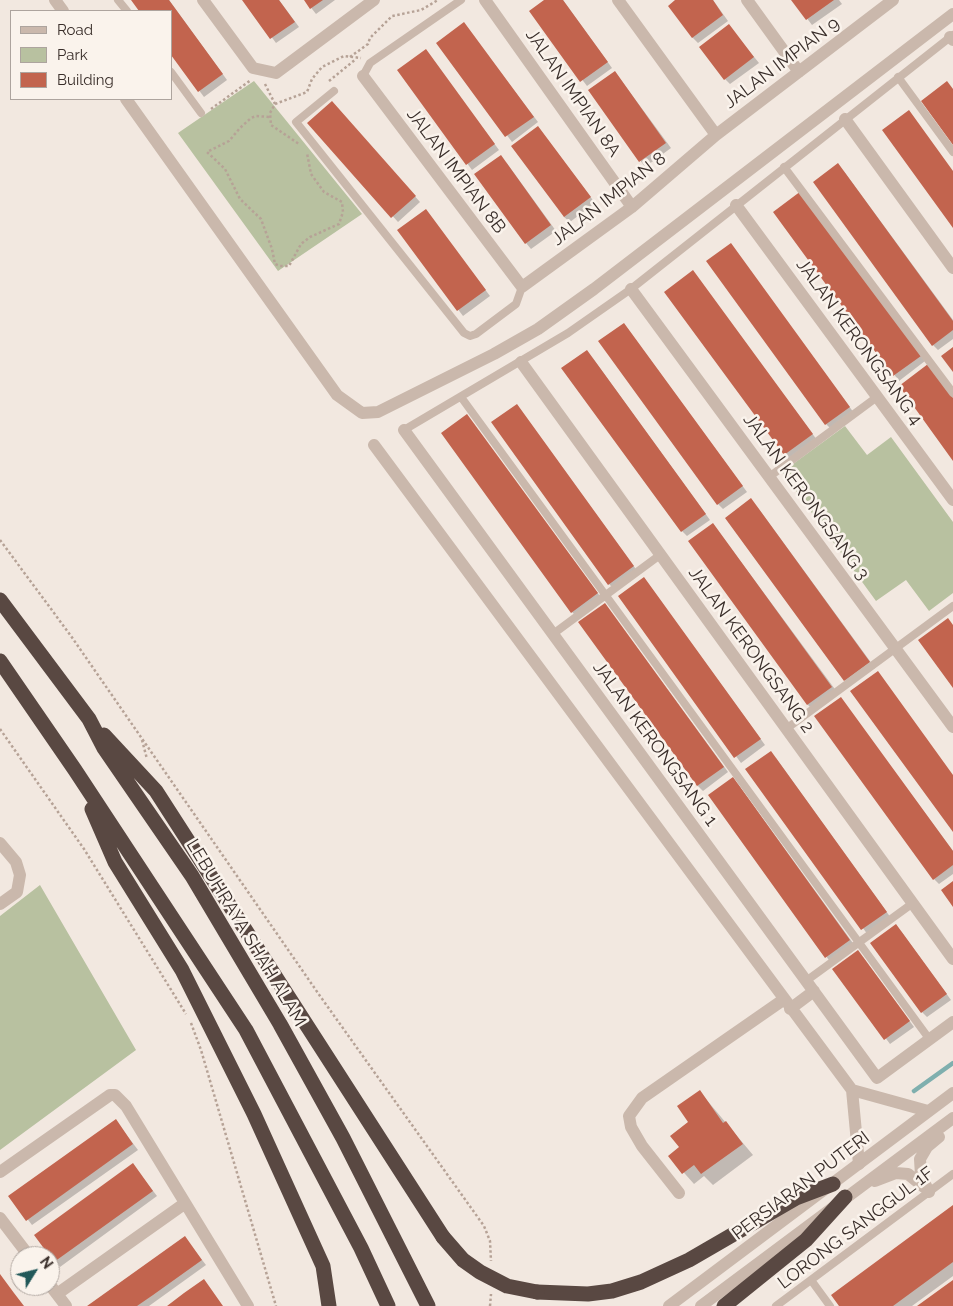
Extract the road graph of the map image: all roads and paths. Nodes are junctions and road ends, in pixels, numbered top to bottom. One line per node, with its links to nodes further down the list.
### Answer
1 (118, 0): 10 (lane)
2 (203, 0): 15 (street)
3 (374, 0): 15 (street)
4 (438, 0): 13 (path)
5 (461, 0): 14 (lane)
6 (485, 0): 31 (street, JALAN IMPIAN 8A)
7 (618, 0): 27 (street)
8 (747, 0): 16 (street)
9 (893, 0): 16 (street, JALAN IMPIAN 9)
10 (126, 10)
11 (953, 14): 22 (street)
12 (952, 37): 19 (lane)
13 (350, 57): 14 (path); 23 (path)
14 (370, 63): 18 (lane)
15 (263, 70): 23 (path)
16 (799, 72): 27 (street, JALAN IMPIAN 9)
17 (172, 73): 24 (lane)
18 (363, 76): 33 (street, JALAN IMPIAN 8B)
19 (898, 77): 26 (lane); 28 (lane)
20 (250, 80): 24 (path)
21 (334, 91): 33 (lane)
22 (127, 100)
23 (275, 104): 25 (path)
24 (201, 113)
25 (269, 117): 25 (path)
26 (845, 119): 29 (lane); 32 (street)
27 (716, 135): 31 (street, JALAN IMPIAN 8)
28 (953, 152)
29 (784, 167): 30 (lane); 36 (lane)
30 (736, 205): 34 (lane); 38 (street, JALAN KERONGSANG 4)
31 (632, 207): 33 (street, JALAN IMPIAN 8)
32 (953, 268)
33 (522, 287)
34 (631, 289): 35 (lane); 41 (street, JALAN KERONGSANG 3)
35 (521, 362): 37 (lane); 44 (street, JALAN KERONGSANG 2)
36 (953, 393)
37 (461, 397): 39 (lane); 45 (lane)
38 (877, 397): 41 (lane); 42 (street, JALAN KERONGSANG 4)
39 (404, 430): 48 (street, JALAN KERONGSANG 1)
40 (374, 445): 62 (street)
41 (769, 477): 49 (street, JALAN KERONGSANG 3)
42 (953, 500)
43 (0, 540): 81 (path)
44 (660, 555): 45 (lane); 54 (street, JALAN KERONGSANG 2)
45 (606, 595): 48 (lane); 59 (lane)
46 (0, 600): 51 (highway, LEBUHRAYA SHAH ALAM)
47 (953, 606): 49 (lane)
48 (553, 634): 61 (street, JALAN KERONGSANG 1)
49 (896, 648): 52 (street, JALAN KERONGSANG 3); 54 (lane)
50 (0, 661): 55 (highway)
51 (89, 719): 73 (highway, bridge); 89 (highway, LEBUHRAYA SHAH ALAM)
52 (953, 726)
53 (0, 729): 86 (path)
54 (786, 729): 57 (street, JALAN KERONGSANG 2)
55 (75, 770): 87 (highway); 88 (highway)
56 (0, 843): 58 (street)
57 (913, 903): 59 (lane); 60 (street, JALAN KERONGSANG 2)
58 (0, 904)
59 (859, 943): 61 (lane); 64 (lane)
60 (953, 959)
61 (810, 986): 62 (street); 64 (street, JALAN KERONGSANG 1)
62 (786, 1005): 65 (street); 76 (street)
63 (953, 1022): 64 (street)
64 (930, 1040)
65 (852, 1090): 67 (street); 70 (street)
66 (953, 1093): 67 (street, PERSIARAN PUTERI)
67 (928, 1111): 70 (street, PERSIARAN PUTERI)
68 (953, 1118): 74 (street, PERSIARAN PUTERI)
69 (953, 1125): 75 (street)
70 (859, 1164): 73 (street, PERSIARAN PUTERI)
71 (0, 1172): 78 (street)
72 (953, 1174): 75 (lane, LORONG SANGGUL 1F)
73 (833, 1184): 91 (street, PERSIARAN PUTERI)
74 (862, 1185): 75 (street); 77 (street, PERSIARAN PUTERI)
75 (929, 1192): 82 (lane, LORONG SANGGUL 1F)
76 (679, 1193)
77 (845, 1197): 92 (street, PERSIARAN PUTERI); 93 (highway)
78 (184, 1204): 83 (street); 85 (street)
79 (0, 1218): 80 (street)
80 (21, 1246)
81 (492, 1264)
82 (811, 1280): 94 (lane, LORONG SANGGUL 1F); 95 (lane)
83 (60, 1285)
84 (491, 1290): 90 (path)
85 (248, 1306)
86 (276, 1306)
87 (329, 1306)
88 (388, 1306)
89 (428, 1306)
90 (490, 1306)
91 (669, 1306)
92 (701, 1306)
93 (724, 1306)
94 (776, 1306)
95 (830, 1306)

